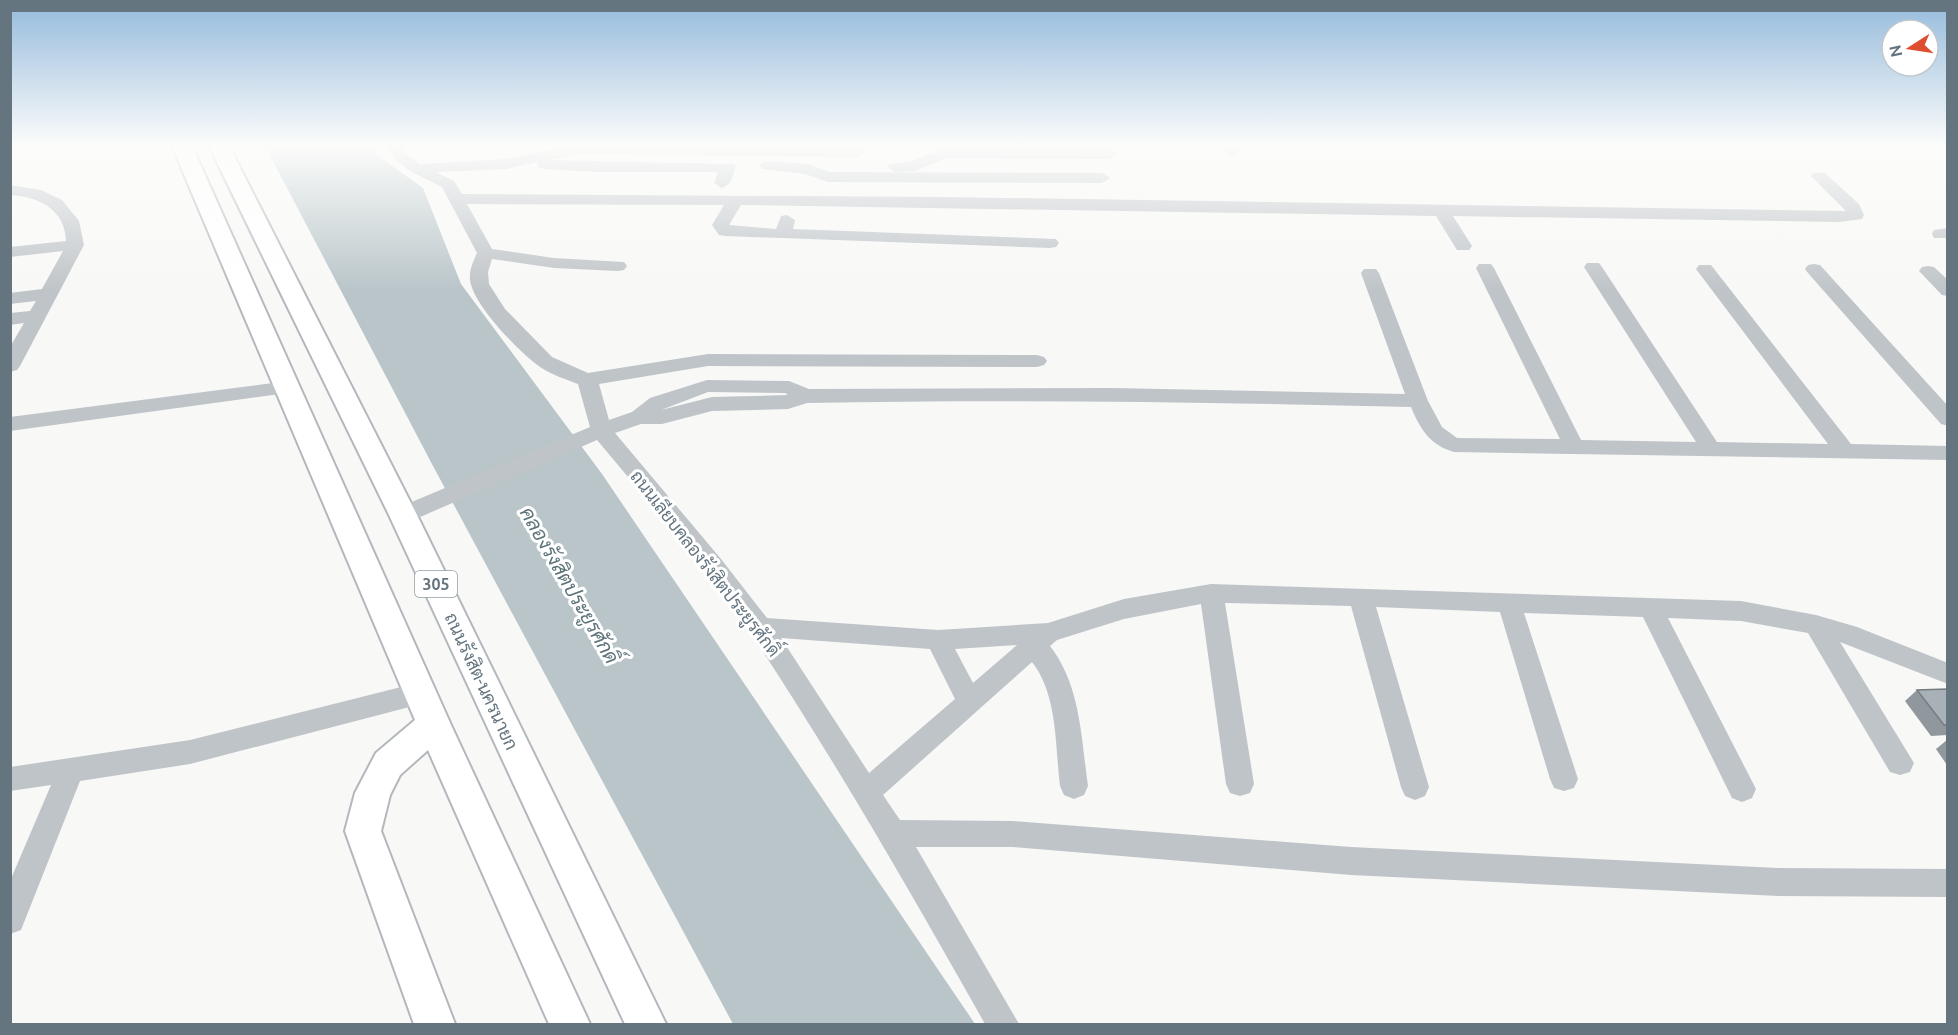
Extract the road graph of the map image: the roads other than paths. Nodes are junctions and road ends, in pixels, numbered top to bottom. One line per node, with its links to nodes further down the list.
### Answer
1 (42, 194): 12 (street)
2 (203, 194): 31 (main road)
3 (245, 194): 40 (main road, ถนนรังสิต-นครนายก / 305)
4 (453, 194): 6 (street)
5 (1839, 194): 9 (street)
6 (455, 199): 7 (street); 15 (street)
7 (735, 201): 8 (street); 10 (street)
8 (793, 202): 9 (street); 10 (street)
9 (1441, 211): 13 (street)
10 (783, 234): 11 (street)
11 (1050, 243)
12 (75, 245): 14 (street); 24 (street)
13 (1463, 246)
14 (10, 252)
15 (486, 253): 16 (street); 30 (street)
16 (618, 266)
17 (1593, 267): 37 (street)
18 (1485, 268): 36 (street)
19 (1705, 269): 38 (street)
20 (1814, 269): 33 (street)
21 (1928, 271): 23 (street)
22 (1370, 273): 32 (street)
23 (1947, 291)
24 (49, 294): 25 (street); 26 (street)
25 (10, 299)
26 (38, 316): 27 (street); 29 (street)
27 (10, 319)
28 (1037, 362): 30 (street)
29 (10, 366)
30 (587, 380): 35 (street, ถนนเลียบคลองรังสิตประยูรศักดิ์)
31 (288, 387): 34 (street); 51 (main road)
32 (1418, 401): 35 (street); 36 (street)
33 (1947, 419)
34 (10, 424)
35 (594, 433): 40 (street); 46 (street, ถนนเลียบคลองรังสิตประยูรศักดิ์)
36 (1574, 446): 37 (street)
37 (1711, 449): 38 (street)
38 (1845, 451): 39 (street)
39 (1947, 453)
40 (415, 510): 66 (main road, ถนนรังสิต-นครนายก / 305)
41 (1212, 593): 42 (street); 47 (street); 56 (street)
42 (1361, 597): 43 (street); 58 (street)
43 (1509, 603): 44 (street); 55 (street)
44 (1651, 609): 45 (street); 59 (street)
45 (1816, 625): 49 (street); 52 (street)
46 (760, 627): 48 (street); 60 (street, ถนนเลียบคลองรังสิตประยูรศักดิ์)
47 (1041, 639): 48 (street); 50 (street); 57 (street)
48 (938, 640): 50 (street)
49 (1947, 674)
50 (969, 702): 60 (street)
51 (427, 709): 53 (street); 64 (main road); 65 (main road)
52 (1900, 763)
53 (71, 769): 54 (street); 63 (street)
54 (10, 779)
55 (1564, 779)
56 (1240, 784)
57 (1074, 786)
58 (1416, 787)
59 (1742, 789)
60 (866, 793): 61 (street, ถนนเลียบคลองรังสิตประยูรศักดิ์)
61 (892, 833): 62 (street); 67 (street, ถนนเลียบคลองรังสิตประยูรศักดิ์)
62 (1947, 882)
63 (10, 919)
64 (434, 1024)
65 (570, 1024)
66 (646, 1024)
67 (1003, 1024)

